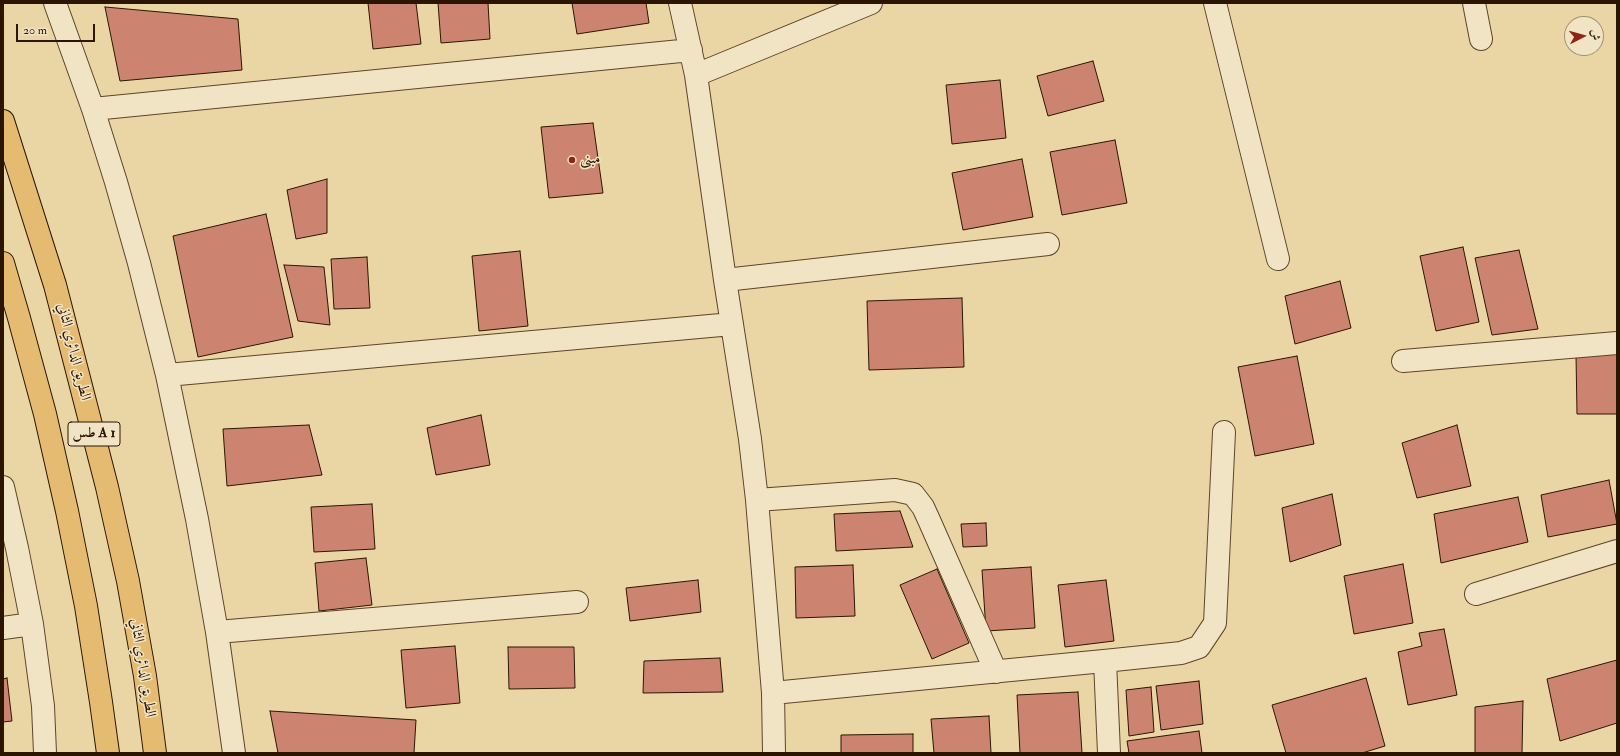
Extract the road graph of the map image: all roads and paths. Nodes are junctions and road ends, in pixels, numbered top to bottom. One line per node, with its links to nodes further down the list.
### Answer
1 (55, 3): 9 (street)
2 (680, 3): 7 (street)
3 (871, 3): 8 (street)
4 (1215, 3): 12 (street)
5 (1474, 3): 6 (street)
6 (1481, 39)
7 (691, 50): 8 (street); 9 (street)
8 (696, 75): 14 (street)
9 (93, 109): 18 (street)
10 (3, 121): 33 (highway, الطريق الدائري الثاني / طس A 1)
11 (1048, 244): 14 (street)
12 (1278, 259)
13 (3, 263): 32 (highway, طس A 1)
14 (725, 280): 15 (street)
15 (732, 324): 18 (street); 21 (street)
16 (1617, 343): 17 (street)
17 (1403, 361)
18 (167, 376): 27 (street)
19 (1224, 432): 28 (street)
20 (3, 487): 25 (street)
21 (757, 500): 29 (street); 30 (street)
22 (1617, 551): 23 (street)
23 (1476, 594)
24 (577, 602): 27 (street)
25 (32, 624): 26 (street); 31 (street)
26 (3, 628)
27 (217, 632): 34 (street)
28 (1105, 661): 29 (street); 36 (street)
29 (996, 672): 30 (street)
30 (773, 693): 35 (street)
31 (45, 753)
32 (108, 753)
33 (155, 753)
34 (234, 753)
35 (774, 753)
36 (1110, 753)

